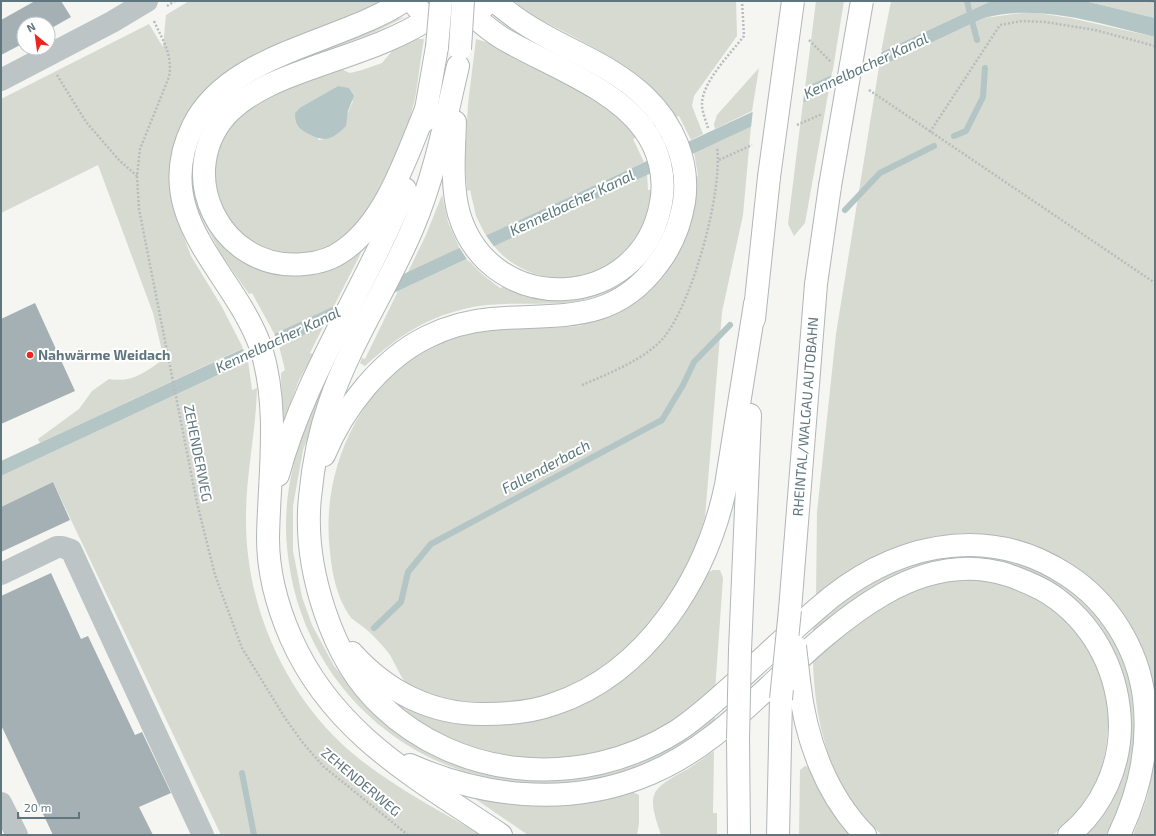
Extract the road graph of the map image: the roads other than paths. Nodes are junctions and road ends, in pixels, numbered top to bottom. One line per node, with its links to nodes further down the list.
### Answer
1 (404, 1): 14 (main road)
2 (413, 1): 8 (main road)
3 (494, 1): 13 (main road)
4 (793, 1): 12 (main road, bridge)
5 (862, 1): 16 (main road, RHEINTAL/WALGAU AUTOBAHN, bridge)
6 (146, 5): 10 (street)
7 (475, 6): 8 (main road); 9 (main road, bridge); 9 (main road)
8 (435, 9): 11 (main road, bridge); 11 (main road)
9 (459, 58): 13 (main road)
10 (1, 80)
11 (427, 107): 14 (main road)
12 (755, 304): 17 (main road); 23 (main road, bridge)
13 (312, 485): 17 (main road)
14 (270, 505): 18 (main road)
15 (1, 574): 21 (street)
16 (790, 610): 24 (main road, RHEINTAL/WALGAU AUTOBAHN, bridge); 25 (main road, bridge)
17 (332, 627): 27 (main road)
18 (378, 749): 22 (main road); 26 (main road)
19 (1, 803): 20 (street)
20 (16, 835)
21 (203, 835)
22 (501, 835)
23 (738, 835)
24 (778, 835)
25 (865, 835)
26 (1070, 835)
27 (1119, 835)

